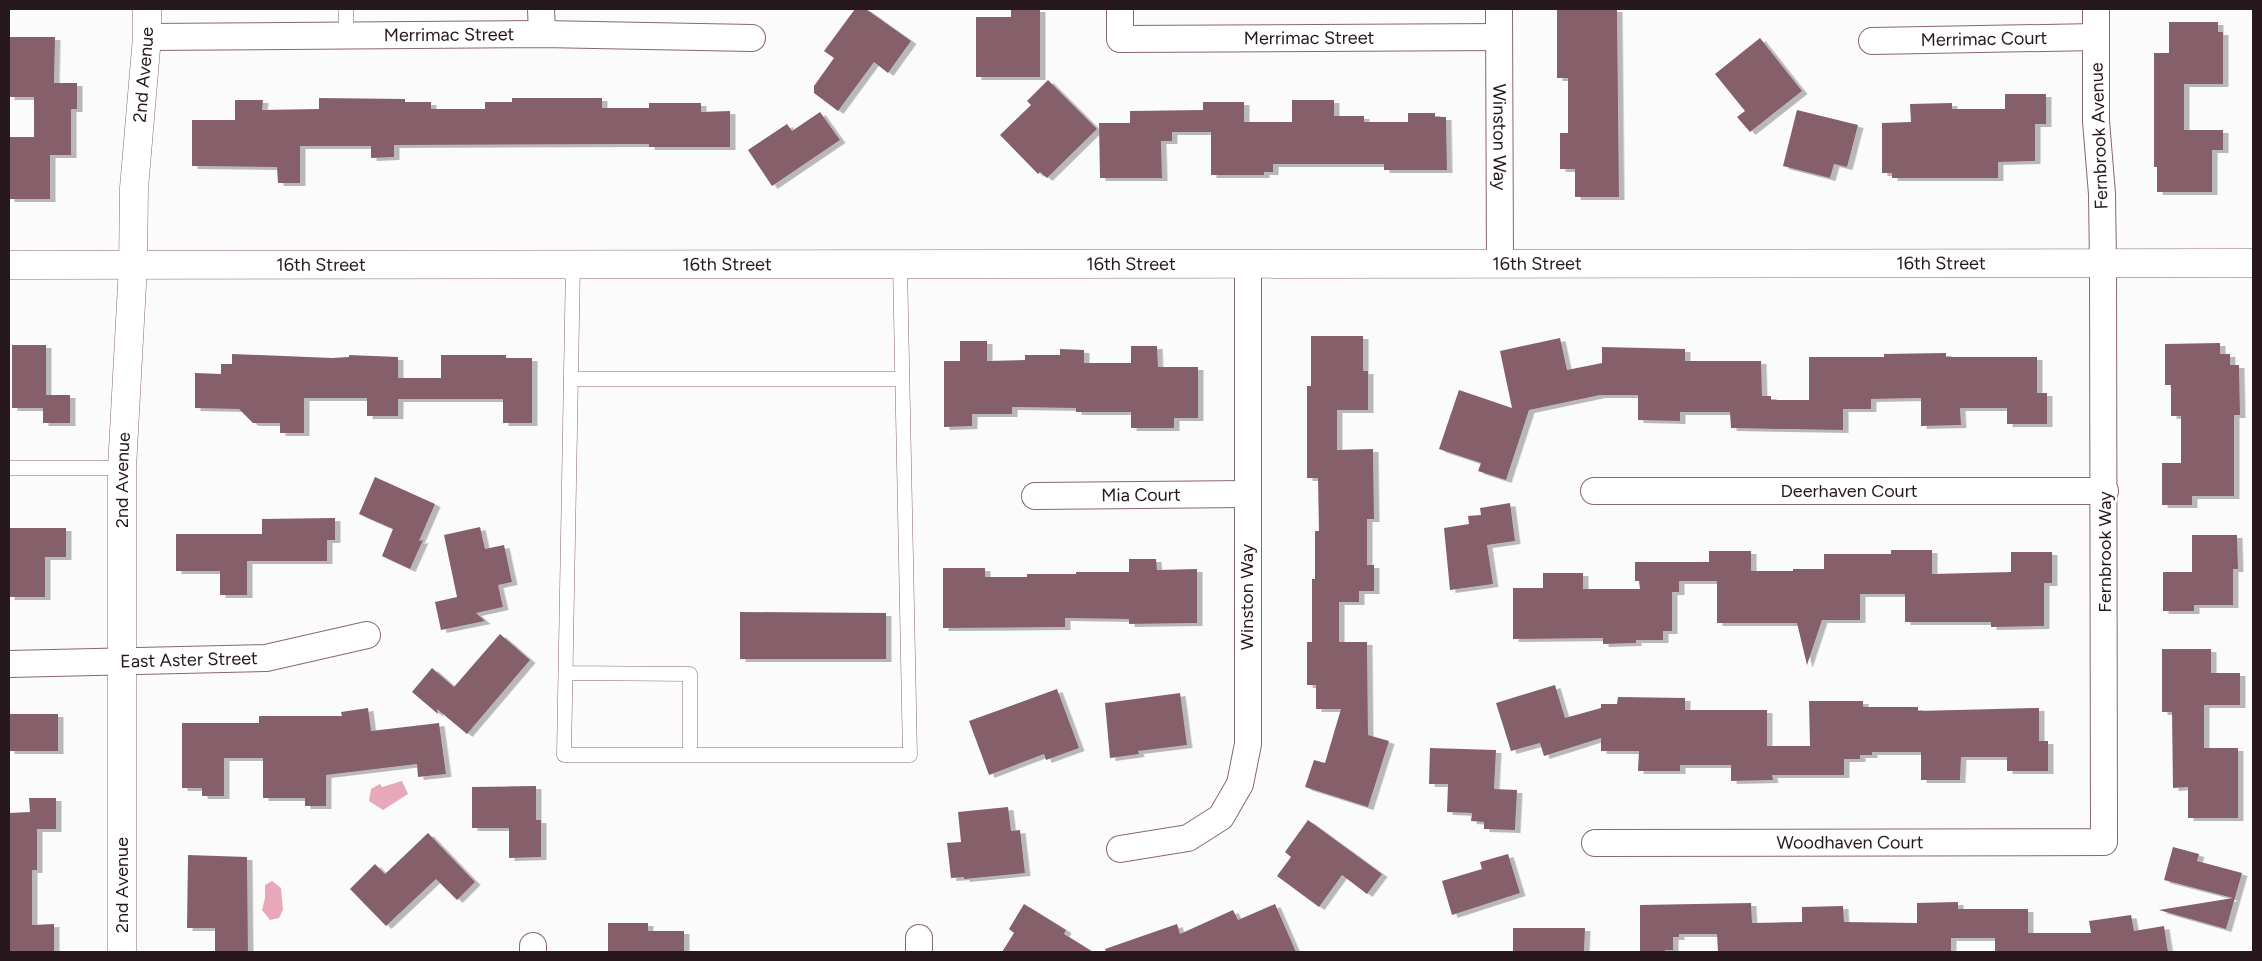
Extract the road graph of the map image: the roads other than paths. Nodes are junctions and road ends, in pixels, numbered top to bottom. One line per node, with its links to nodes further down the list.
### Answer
1 (147, 9): 9 (main road, 2nd Avenue)
2 (346, 9): 8 (lane)
3 (541, 9): 7 (street)
4 (1120, 9): 10 (street, Merrimac Street)
5 (1499, 9): 10 (street, Winston Way)
6 (2096, 9): 11 (street, Fernbrook Avenue)
7 (542, 34): 8 (street, Merrimac Street); 12 (street, Merrimac Street)
8 (346, 36): 9 (street, Merrimac Street)
9 (147, 37): 21 (main road, 2nd Avenue)
10 (1499, 37): 16 (street, Winston Way)
11 (2096, 37): 13 (street, Merrimac Court); 14 (street, Fernbrook Avenue)
12 (752, 38)
13 (1872, 41)
14 (2103, 263): 16 (main road, 16th Street); 17 (main road, 16th Street); 27 (street, Fernbrook Way)
15 (1248, 264): 16 (main road, 16th Street); 20 (main road, 16th Street); 28 (street, Winston Way)
16 (1500, 264)
17 (2253, 264)
18 (9, 265): 21 (main road, 16th Street)
19 (573, 265): 20 (main road, 16th Street); 21 (main road, 16th Street); 22 (lane)
20 (900, 265): 23 (lane)
21 (134, 266): 25 (main road, 2nd Avenue)
22 (571, 379): 23 (lane); 33 (lane)
23 (902, 379): 34 (lane)
24 (9, 468): 25 (lane)
25 (122, 468): 31 (main road, 2nd Avenue)
26 (1594, 490): 27 (street, Deerhaven Court)
27 (2105, 490): 35 (street, Fernbrook Way)
28 (1247, 494): 29 (street, Mia Court); 37 (street, Winston Way)
29 (1035, 496)
30 (367, 634): 31 (street, East Aster Street)
31 (121, 662): 32 (street, East Aster Street); 38 (main road, 2nd Avenue)
32 (9, 664)
33 (566, 673): 34 (lane); 34 (lane)
34 (690, 755)
35 (2104, 842): 36 (street, Woodhaven Court)
36 (1595, 843)
37 (1120, 849)
38 (122, 952)

